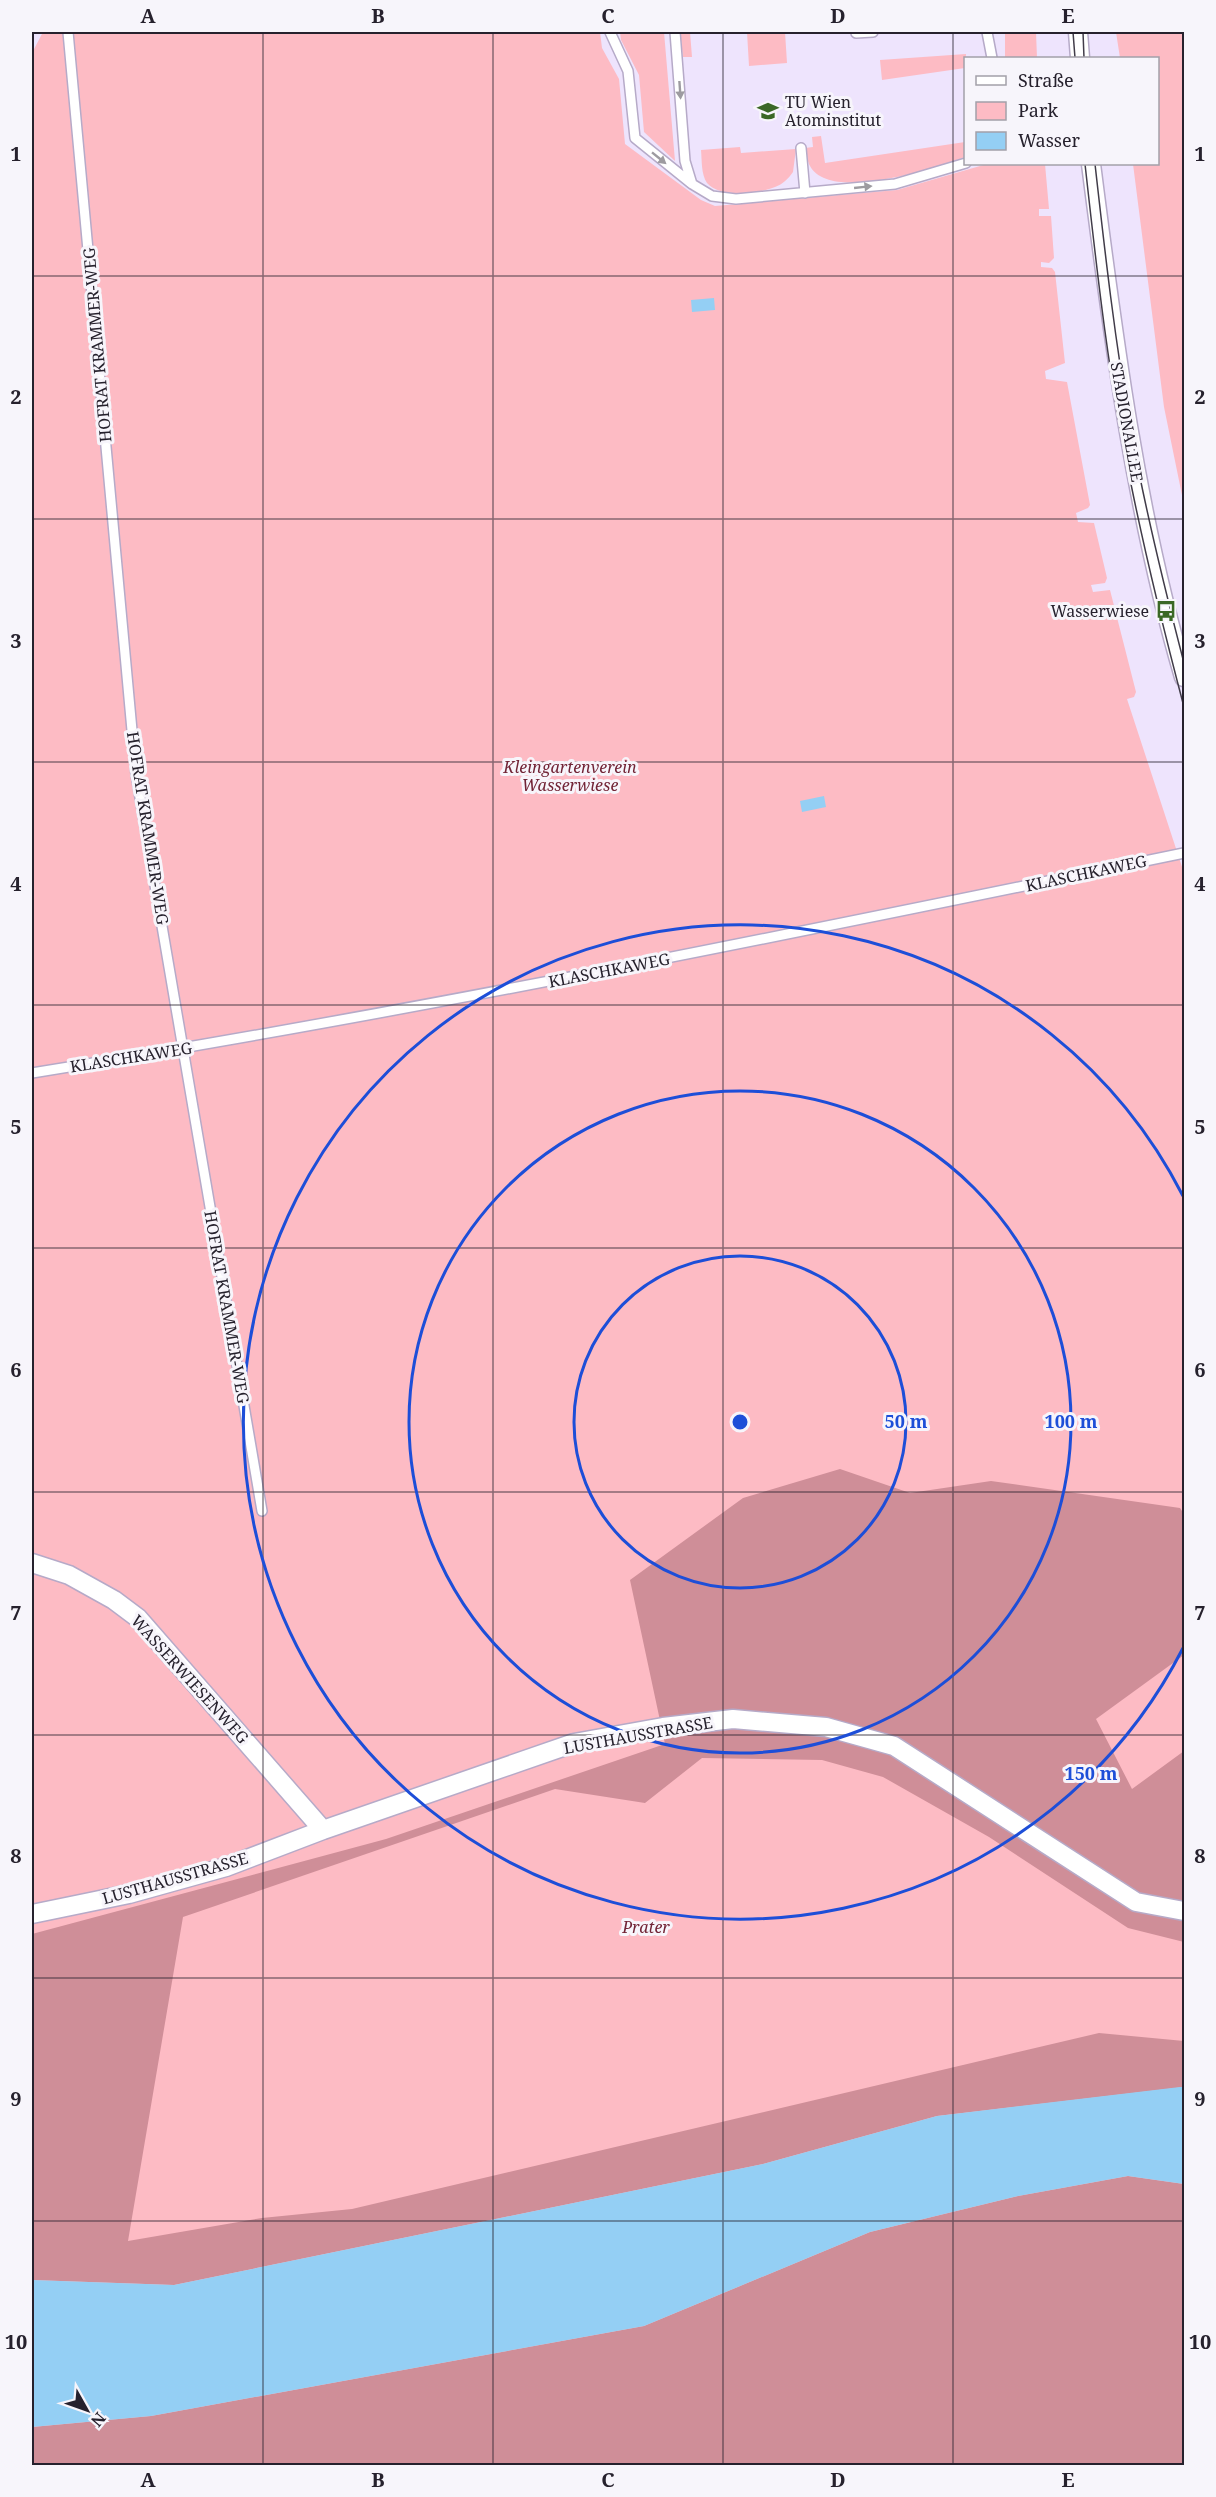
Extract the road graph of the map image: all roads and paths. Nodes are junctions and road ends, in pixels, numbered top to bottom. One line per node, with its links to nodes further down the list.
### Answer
1 (68, 32): 18 (lane, HOFRAT KRAMMER-WEG)
2 (610, 32): 13 (lane, one-way to 13)
3 (675, 32): 13 (lane, one-way to 13)
4 (873, 32): 7 (lane)
5 (987, 32): 8 (lane)
6 (1078, 32): 9 (street)
7 (856, 33)
8 (992, 57)
9 (1080, 57)
10 (801, 148): 14 (lane)
11 (964, 165): 14 (lane, one-way to 11)
12 (1091, 165): 15 (street, STADIONALLEE)
13 (692, 184): 14 (lane)
14 (805, 193)
15 (1178, 630): 16 (street, STADIONALLEE)
16 (1185, 677)
17 (1185, 853): 18 (lane, KLASCHKAWEG)
18 (184, 1049): 19 (lane, KLASCHKAWEG); 20 (lane, HOFRAT KRAMMER-WEG)
19 (32, 1073)
20 (262, 1510)
21 (32, 1563): 22 (street, WASSERWIESENWEG)
22 (323, 1830): 23 (street, LUSTHAUSSTRASSE); 24 (street, LUSTHAUSSTRASSE)
23 (1185, 1911)
24 (32, 1914)

